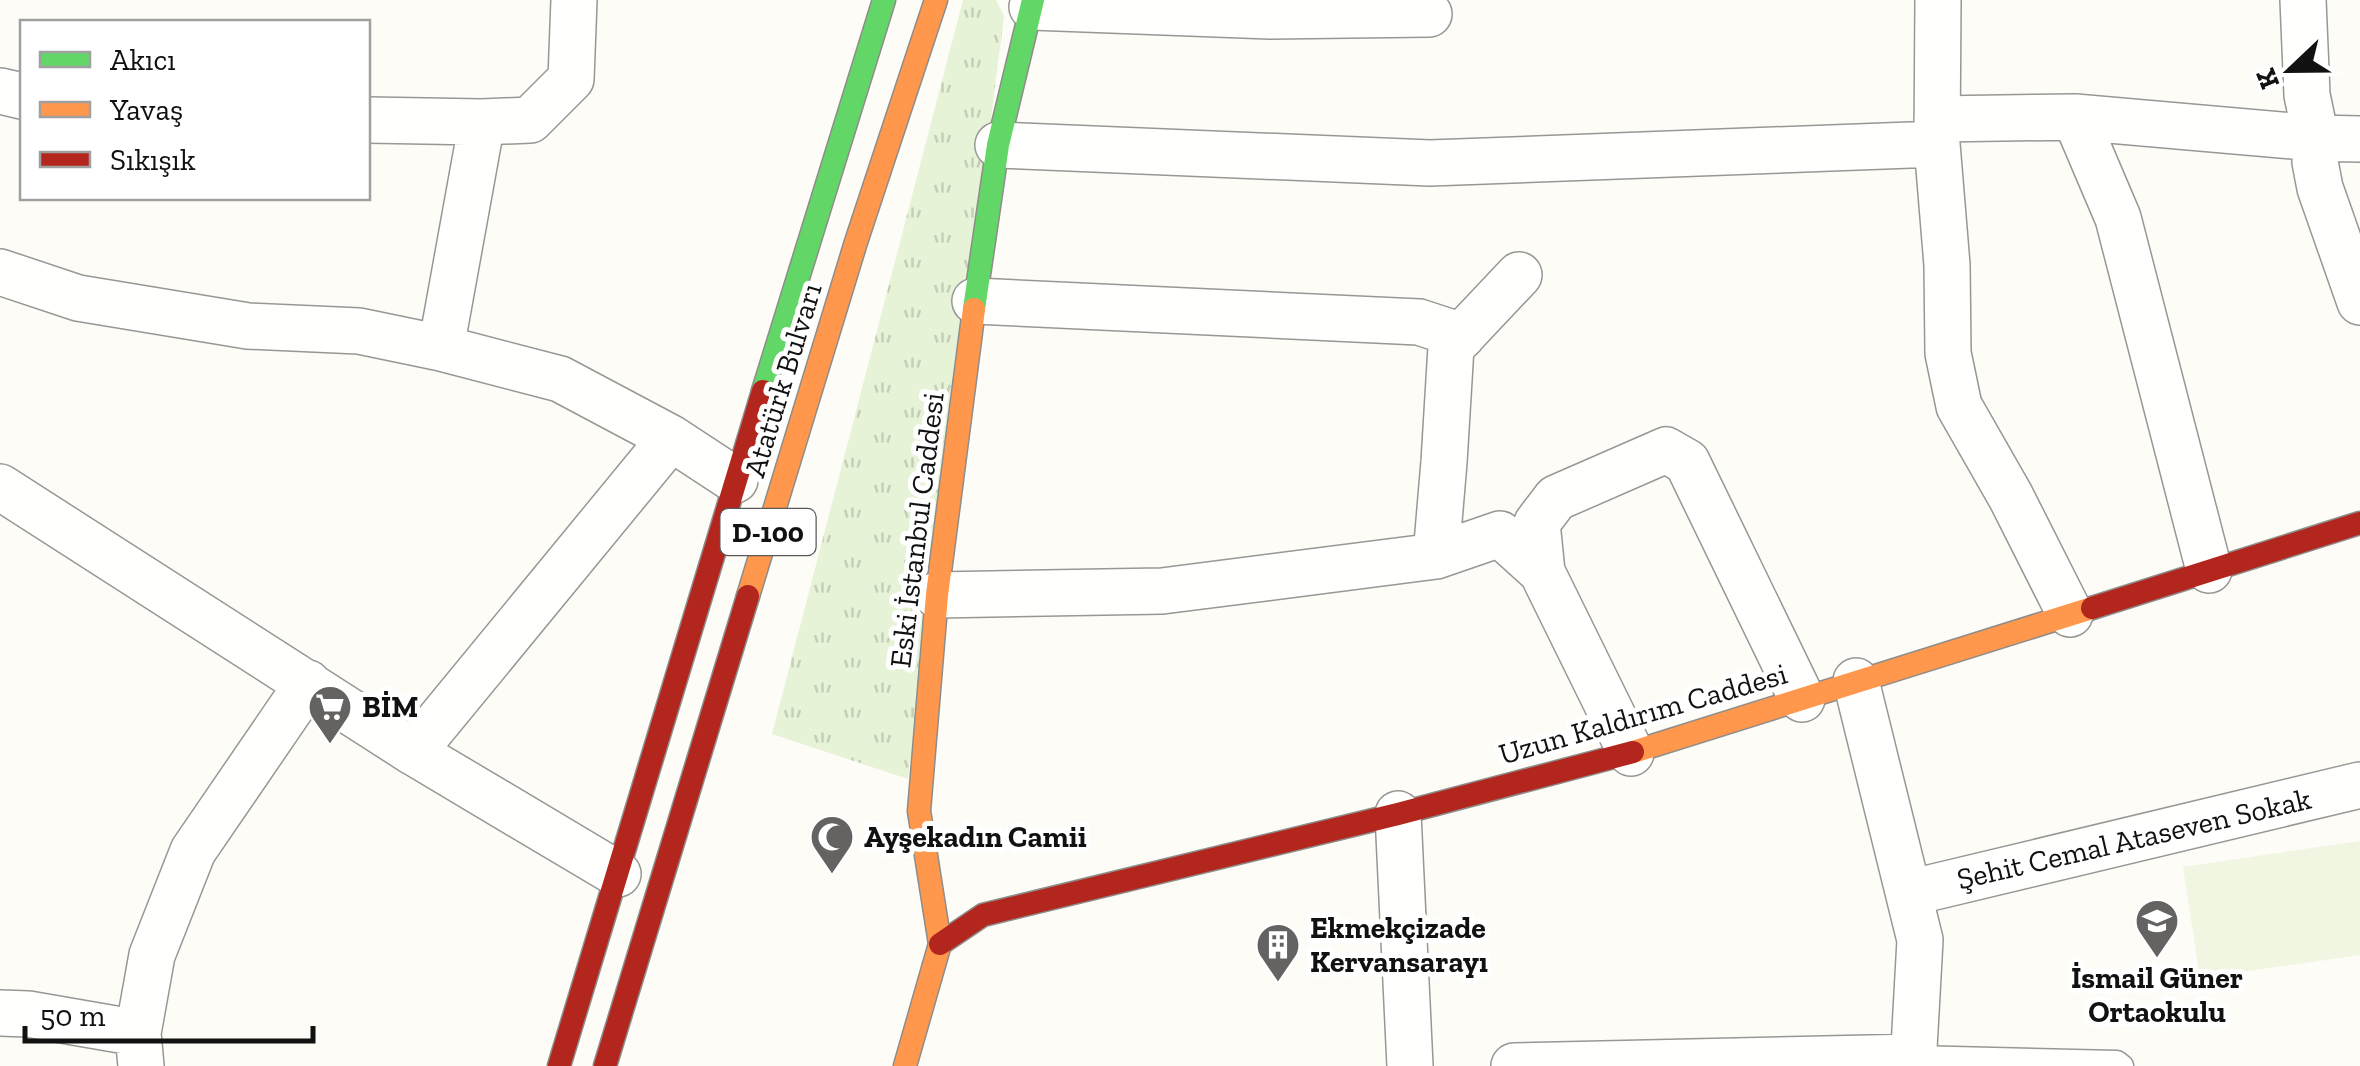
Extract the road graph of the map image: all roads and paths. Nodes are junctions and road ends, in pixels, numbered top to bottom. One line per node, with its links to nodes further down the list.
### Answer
1 (574, 0): 10 (street)
2 (884, 0): 22 (main road, Atatürk Bulvarı / D-100)
3 (936, 0): 44 (main road, Atatürk Bulvarı / D-100)
4 (1938, 0): 11 (street)
5 (2304, 0): 12 (street)
6 (1033, 4): 7 (street); 14 (main road, Eski İstanbul Caddesi)
7 (1429, 14)
8 (2076, 117): 11 (street); 12 (street); 26 (street)
9 (370, 120): 10 (street)
10 (482, 122): 20 (street)
11 (1937, 132): 14 (street); 29 (street)
12 (2316, 138): 13 (street); 18 (street)
13 (2360, 139)
14 (998, 145): 17 (main road, Eski İstanbul Caddesi)
15 (0, 272): 20 (street)
16 (1519, 275): 19 (street)
17 (974, 300): 19 (street); 28 (main road, Eski İstanbul Caddesi)
18 (2360, 302)
19 (1462, 336): 25 (street)
20 (442, 348): 21 (street)
21 (671, 438): 22 (street); 33 (street)
22 (735, 480): 37 (main road, Atatürk Bulvarı / D-100)
23 (1, 489): 31 (street)
24 (2360, 523): 26 (main road, Uzun Kaldırım Caddesi)
25 (1436, 556): 27 (street); 28 (street)
26 (2209, 570): 29 (main road, Uzun Kaldırım Caddesi)
27 (1542, 572): 32 (street); 34 (street)
28 (937, 594): 39 (main road, Eski İstanbul Caddesi)
29 (2070, 614): 30 (main road, Uzun Kaldırım Caddesi)
30 (1856, 682): 32 (main road, Uzun Kaldırım Caddesi); 38 (street)
31 (308, 684): 33 (street); 41 (street)
32 (1802, 698): 34 (main road, Uzun Kaldırım Caddesi)
33 (413, 752): 37 (street)
34 (1631, 753): 36 (main road, Uzun Kaldırım Caddesi)
35 (2360, 786): 38 (street, Şehit Cemal Ataseven Sokak)
36 (1398, 814): 39 (main road, Uzun Kaldırım Caddesi); 46 (street)
37 (618, 874): 43 (main road, Atatürk Bulvarı / D-100)
38 (1909, 893): 42 (street)
39 (940, 944): 45 (main road, Eski İstanbul Caddesi)
40 (0, 1013): 41 (street)
41 (139, 1049)
42 (1914, 1062): 47 (street); 48 (lane)
43 (559, 1066)
44 (605, 1066)
45 (905, 1066)
46 (1410, 1066)
47 (1514, 1066)
48 (2122, 1066)

